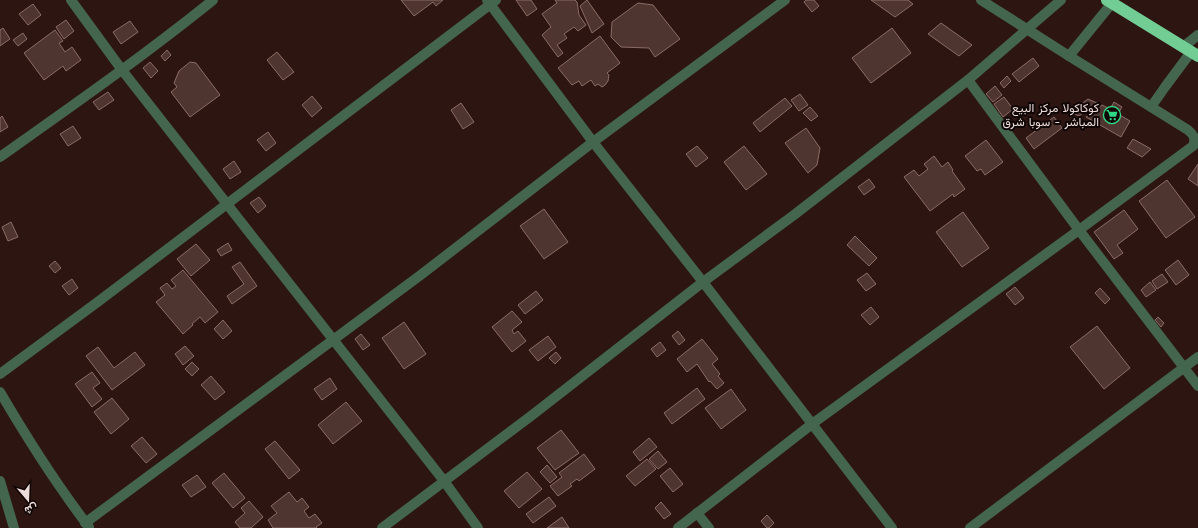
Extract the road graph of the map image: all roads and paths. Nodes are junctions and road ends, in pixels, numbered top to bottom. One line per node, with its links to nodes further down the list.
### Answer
1 (71, 0): 12 (street)
2 (214, 0): 12 (street)
3 (785, 0): 15 (street)
4 (981, 0): 8 (street)
5 (1060, 0): 8 (street)
6 (491, 1): 15 (street); 17 (street)
7 (1110, 2): 10 (highway); 11 (street)
8 (1027, 30): 11 (street); 13 (street)
9 (1198, 35): 10 (street)
10 (1191, 52): 14 (street)
11 (1069, 56): 14 (street)
12 (122, 70): 16 (street); 17 (street)
13 (968, 80): 18 (street); 19 (street)
14 (1151, 108): 18 (street)
15 (593, 142): 19 (street); 20 (street)
16 (0, 157)
17 (226, 204): 20 (street); 23 (street)
18 (1079, 230): 22 (street); 26 (street)
19 (703, 282): 26 (street); 28 (street)
20 (333, 340): 28 (street); 30 (street)
21 (1198, 357): 22 (street)
22 (1184, 368): 24 (street); 37 (street)
23 (0, 374)
24 (1198, 386)
25 (0, 392): 30 (street)
26 (812, 424): 29 (street); 36 (street)
27 (0, 480): 31 (street)
28 (444, 481): 32 (street); 33 (street)
29 (697, 513): 34 (street); 35 (street)
30 (87, 526)
31 (14, 528)
32 (382, 528)
33 (478, 528)
34 (678, 528)
35 (709, 528)
36 (892, 528)
37 (970, 528)

